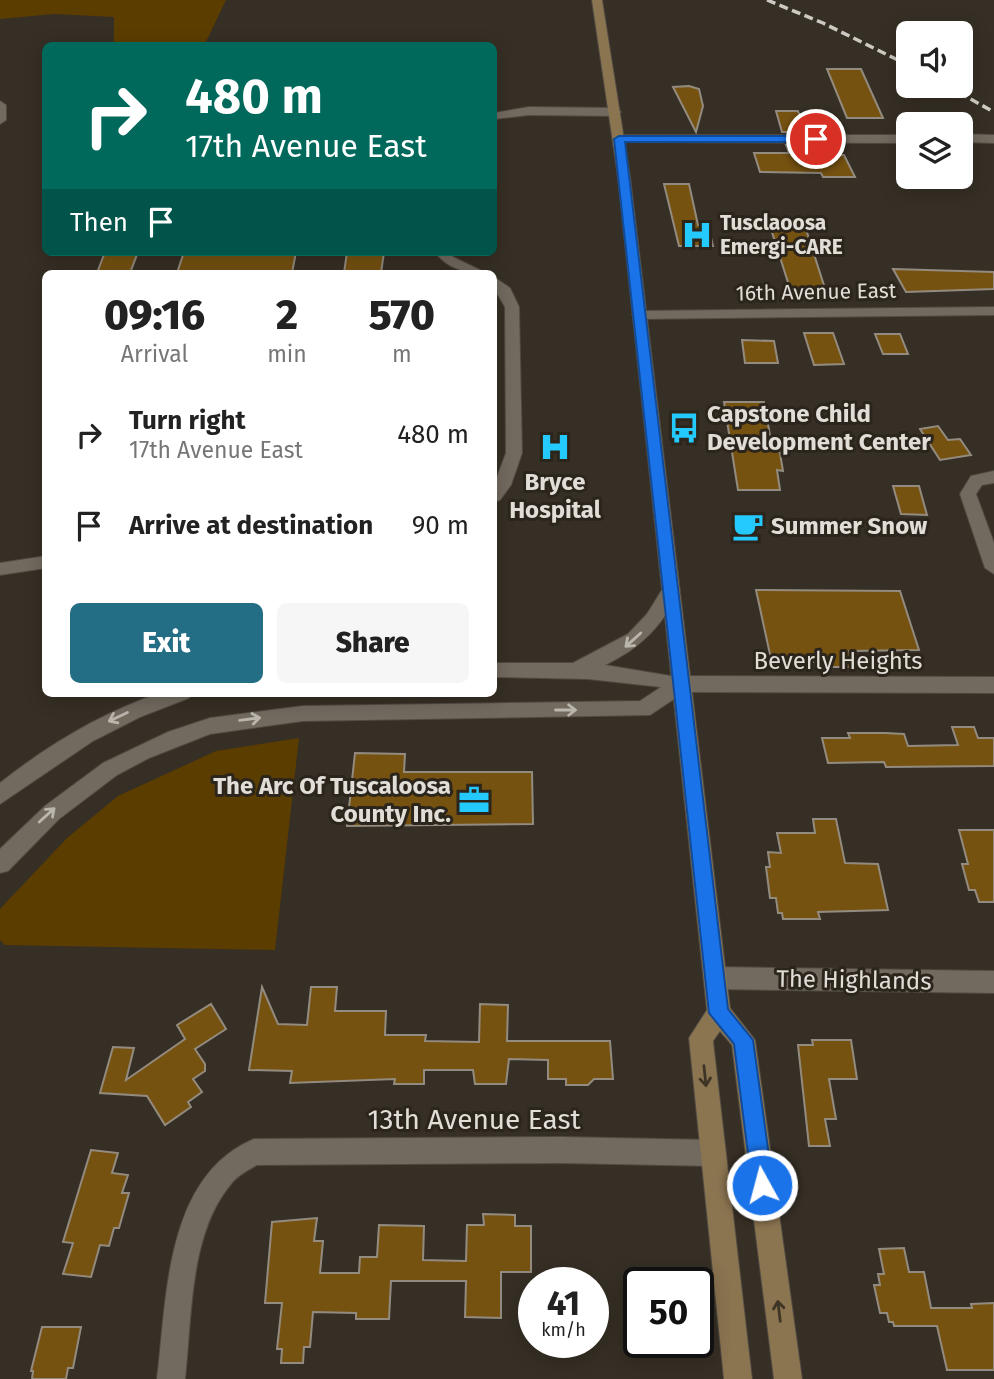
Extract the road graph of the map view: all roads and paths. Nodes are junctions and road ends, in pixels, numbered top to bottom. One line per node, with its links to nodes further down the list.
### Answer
1 (597, 0): 3 (main road)
2 (0, 105): 5 (street)
3 (615, 113): 4 (street); 8 (main road)
4 (497, 116)
5 (0, 120)
6 (896, 138): 8 (street)
7 (973, 138): 9 (street)
8 (619, 139): 14 (main road)
9 (994, 139)
10 (445, 256): 11 (street)
11 (472, 270)
12 (497, 284): 17 (street)
13 (994, 311): 14 (street, 16th Avenue East)
14 (639, 315): 21 (main road)
15 (994, 477): 16 (street)
16 (972, 487): 19 (street)
17 (497, 492)
18 (42, 563): 20 (street)
19 (994, 568)
20 (0, 569)
21 (671, 590): 22 (street, one-way to 22); 24 (main road)
22 (577, 669): 23 (street, Beverly Heights); 24 (street, Beverly Heights)
23 (497, 670)
24 (682, 684): 25 (street, Beverly Heights); 28 (street, one-way to 24); 29 (main road)
25 (994, 685)
26 (171, 697): 27 (street, one-way to 27)
27 (0, 795)
28 (0, 864)
29 (715, 978): 30 (street, The Highlands); 31 (main road)
30 (994, 982)
31 (719, 1013): 32 (main road, one-way to 32); 35 (main road, one-way to 31)
32 (713, 1153): 33 (street, 13th Avenue East); 34 (main road)
33 (171, 1379)
34 (738, 1379)
35 (788, 1379)

